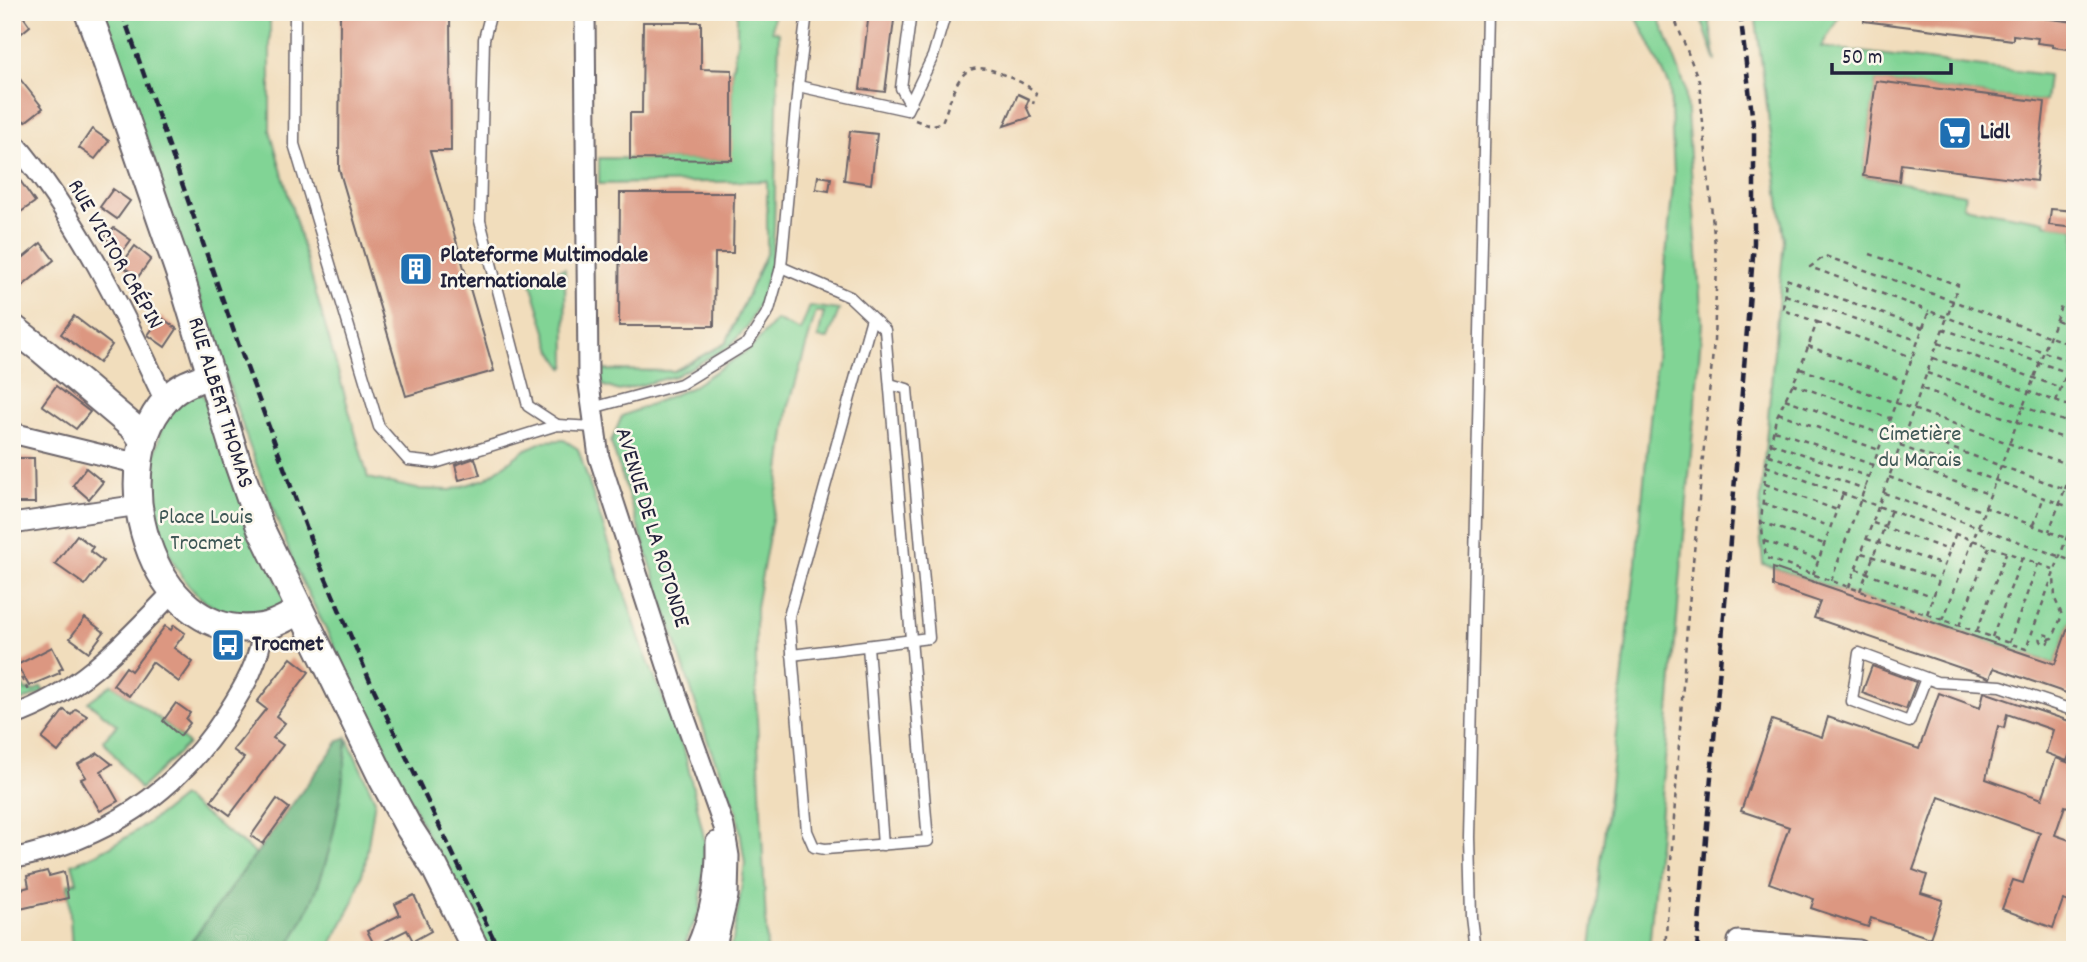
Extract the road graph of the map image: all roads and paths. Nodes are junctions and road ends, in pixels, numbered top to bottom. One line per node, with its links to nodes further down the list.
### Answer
1 (88, 12): 42 (street, RUE ALBERT THOMAS)
2 (295, 12): 62 (lane)
3 (491, 12): 62 (lane)
4 (585, 12): 59 (street, AVENUE DE LA ROTONDE)
5 (807, 12): 10 (lane)
6 (911, 12): 12 (lane)
7 (946, 12): 12 (lane)
8 (1487, 12): 162 (lane)
9 (1672, 12): 163 (path)
10 (798, 86): 12 (lane); 15 (lane)
11 (1033, 104): 12 (path)
12 (908, 107)
13 (12, 140): 56 (street, RUE VICTOR CRÉPIN)
14 (1870, 254): 17 (path)
15 (782, 267): 20 (lane); 59 (lane)
16 (1784, 295): 23 (path); 26 (path); 29 (path)
17 (1953, 301): 19 (path); 21 (path); 28 (path)
18 (2062, 303): 22 (path)
19 (1929, 311): 21 (path); 26 (path)
20 (872, 317): 46 (lane); 148 (lane)
21 (1947, 318): 27 (path); 34 (path)
22 (2056, 320): 25 (path); 28 (path)
23 (1817, 322): 31 (path); 35 (path)
24 (12, 327): 33 (street)
25 (2075, 327)
26 (1923, 328): 29 (path)
27 (1943, 329): 30 (path); 37 (path)
28 (2049, 337): 32 (path); 34 (path)
29 (1918, 341): 35 (path)
30 (1938, 343): 36 (path); 44 (path)
31 (1808, 346): 39 (path); 45 (path)
32 (2075, 346)
33 (43, 351): 56 (street); 73 (street)
34 (2043, 352): 37 (path); 38 (path)
35 (1912, 357): 45 (path)
36 (1932, 358): 41 (path); 50 (path)
37 (2039, 362): 40 (path); 44 (path)
38 (2075, 363)
39 (1800, 369): 47 (path); 53 (path)
40 (2067, 372): 43 (path); 49 (path)
41 (1927, 373): 48 (path); 54 (path)
42 (210, 375): 56 (street); 137 (street, RUE ALBERT THOMAS)
43 (2075, 375)
44 (2034, 377): 49 (path); 50 (path)
45 (1904, 381): 53 (path)
46 (890, 384): 145 (lane); 145 (lane)
47 (1793, 384): 51 (path); 60 (path)
48 (1921, 388): 57 (path); 61 (path)
49 (2061, 388): 52 (path)
50 (2028, 391): 52 (path); 54 (path)
51 (1786, 399): 58 (path); 67 (path)
52 (2056, 401): 55 (path)
53 (1896, 403): 57 (path); 60 (path)
54 (2022, 407): 61 (path); 63 (path)
55 (2074, 407)
56 (160, 408): 73 (street)
57 (1914, 410): 65 (path); 70 (path)
58 (1778, 414): 64 (path); 72 (path)
59 (594, 418): 62 (lane); 154 (street, AVENUE DE LA ROTONDE)
60 (1890, 419): 67 (path)
61 (2017, 421): 68 (path); 70 (path)
62 (557, 425)
63 (2075, 425)
64 (1774, 430): 69 (path); 78 (path)
65 (1906, 431): 71 (path); 76 (path)
66 (12, 433): 73 (street)
67 (1884, 435): 72 (path)
68 (2075, 442)
69 (1771, 443): 74 (path); 80 (path)
70 (2008, 443): 76 (path); 79 (path)
71 (1900, 446): 75 (path); 82 (path)
72 (1879, 450): 78 (path)
73 (141, 453): 93 (street)
74 (1769, 455): 77 (path); 84 (path)
75 (1896, 460): 81 (path); 88 (path)
76 (2000, 465): 82 (path); 85 (path)
77 (1766, 466): 83 (path); 86 (path)
78 (1873, 466): 80 (path)
79 (2074, 467): 85 (path)
80 (1869, 477): 84 (path)
81 (1889, 477): 87 (path); 99 (path)
82 (1994, 480): 88 (path); 89 (path)
83 (1765, 484): 91 (path); 97 (path)
84 (1865, 489): 90 (path)
85 (2065, 489): 92 (path)
86 (1843, 493): 90 (path); 97 (path)
87 (1884, 493): 94 (path); 107 (path)
88 (1989, 495): 95 (path)
89 (2044, 498): 92 (path); 104 (path)
90 (1861, 500): 94 (path); 132 (path)
91 (1763, 503): 101 (path); 105 (path)
92 (2060, 503): 96 (path); 108 (path)
93 (139, 505): 103 (street); 135 (street)
94 (1879, 506): 98 (path); 102 (path)
95 (1984, 507): 99 (path); 104 (path)
96 (2075, 509)
97 (1837, 510): 105 (path)
98 (1891, 510): 106 (path); 109 (path)
99 (1982, 512): 107 (path)
100 (2075, 515): 110 (path)
101 (1761, 522): 113 (path); 115 (path)
102 (1873, 523): 106 (path); 111 (path)
103 (12, 524)
104 (2034, 526): 108 (path)
105 (1831, 527): 115 (path)
106 (1883, 527): 114 (path); 117 (path)
107 (1977, 527): 112 (path); 120 (path)
108 (2049, 531): 110 (path)
109 (1956, 534): 112 (path); 117 (path)
110 (2066, 538): 120 (path)
111 (1867, 539): 114 (path); 119 (path)
112 (1972, 540): 116 (path); 139 (path)
113 (1764, 541): 123 (path); 130 (path)
114 (1878, 542): 121 (path); 126 (path)
115 (1824, 544): 123 (path)
116 (1990, 546): 118 (path); 140 (path)
117 (1950, 550): 126 (path)
118 (2006, 552): 122 (path); 142 (path)
119 (1862, 553): 121 (path); 127 (path)
120 (2059, 556): 124 (path); 128 (path)
121 (1872, 557): 129 (path); 131 (path)
122 (2022, 557): 125 (path); 143 (path)
123 (1819, 560): 130 (path)
124 (2075, 562)
125 (2038, 563): 128 (path); 146 (path)
126 (1944, 565): 131 (path)
127 (1856, 569): 129 (path); 133 (path)
128 (2054, 569): 144 (path); 146 (path)
129 (1867, 573): 134 (path); 136 (path)
130 (1813, 575): 132 (path)
131 (1939, 580): 136 (path)
132 (1831, 581): 133 (path)
133 (1849, 587): 134 (path)
134 (1860, 591): 138 (path)
135 (173, 592): 141 (street); 151 (street)
136 (1933, 596): 138 (path)
137 (300, 610): 141 (street); 155 (street, RUE ALBERT THOMAS)
138 (1927, 614): 139 (path)
139 (1943, 620): 140 (path)
140 (1959, 626): 142 (path)
141 (263, 627): 157 (street)
142 (1977, 631): 143 (path)
143 (1992, 636): 146 (path)
144 (2049, 639)
145 (911, 640): 147 (lane); 156 (lane)
146 (2009, 643)
147 (868, 646): 148 (lane); 156 (lane)
148 (792, 654): 156 (lane)
149 (12, 660): 151 (path)
150 (1926, 678): 150 (lane); 152 (lane)
151 (50, 698): 153 (street)
152 (2075, 711)
153 (12, 716)
154 (698, 759): 160 (street, AVENUE DE LA ROTONDE); 161 (street, AVENUE DE LA ROTONDE)
155 (383, 780): 158 (street, RUE ALBERT THOMAS); 159 (street, RUE ALBERT THOMAS)
156 (883, 845)
157 (12, 859)
158 (460, 950)
159 (476, 950)
160 (695, 950)
161 (715, 950)
162 (1475, 950)
163 (1665, 950)
164 (1737, 950): 165 (street)
165 (1859, 950)

